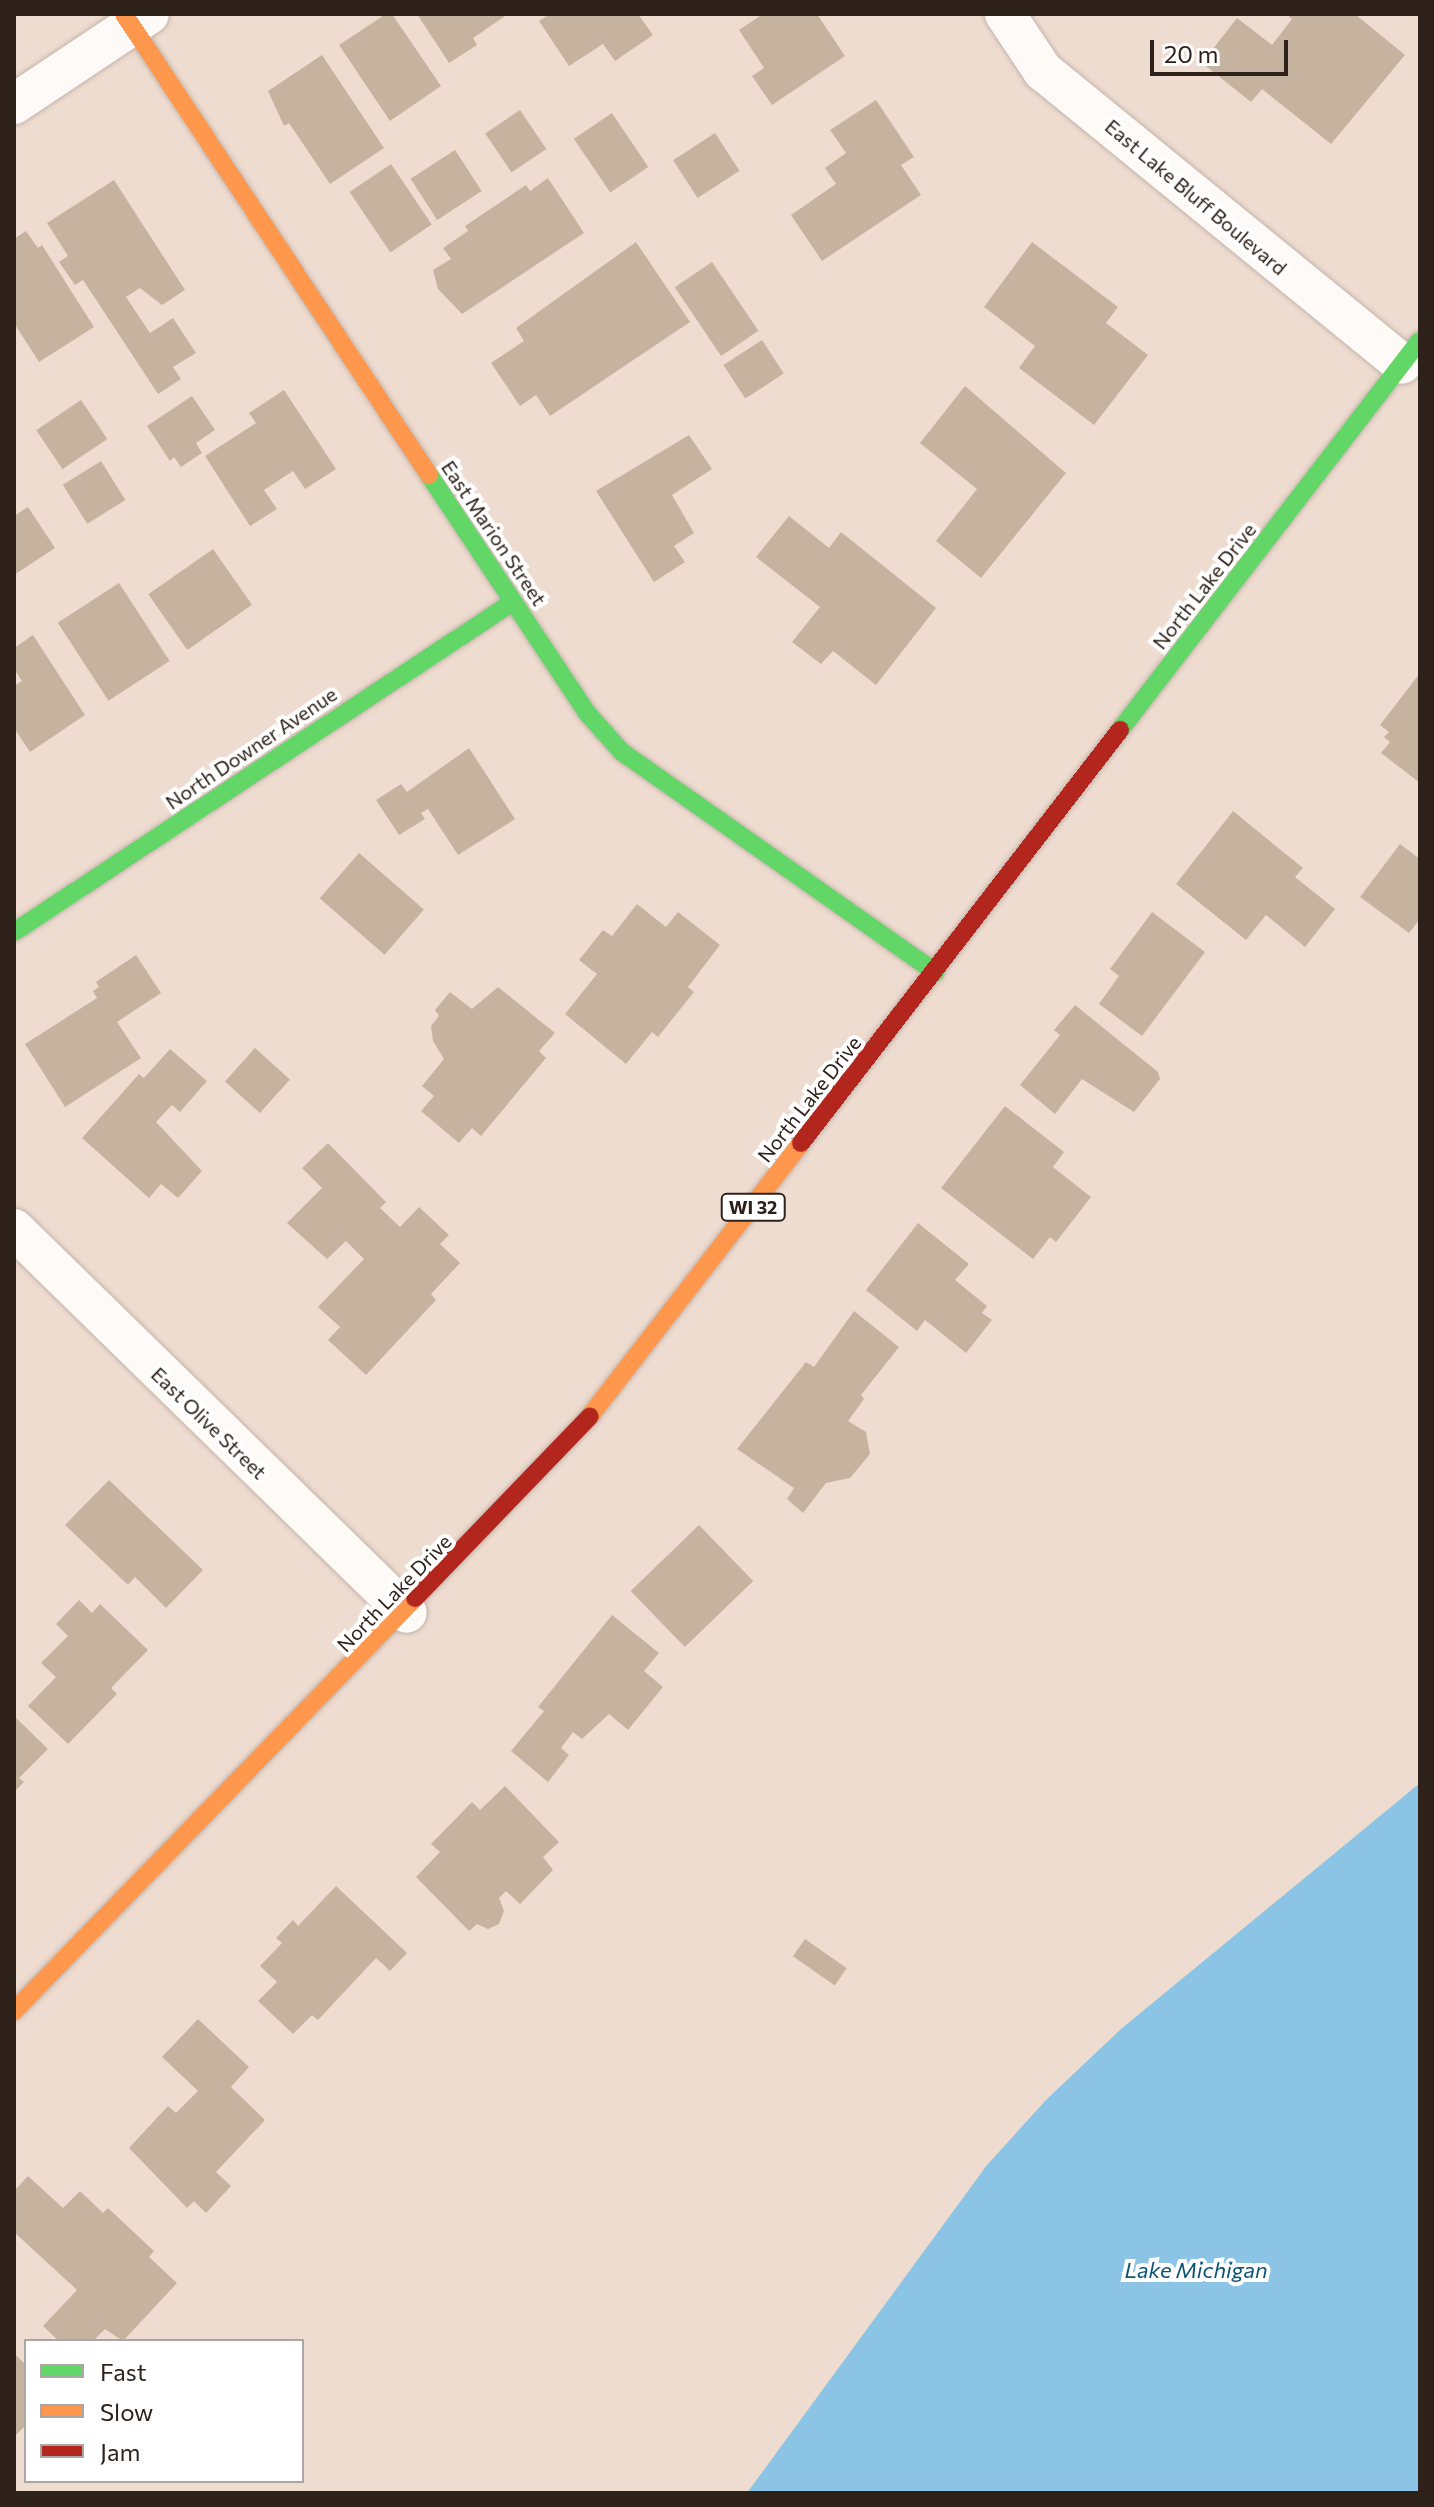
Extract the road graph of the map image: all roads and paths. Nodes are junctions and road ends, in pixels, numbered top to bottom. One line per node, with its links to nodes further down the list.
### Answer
1 (1005, 14): 4 (street, East Lake Bluff Boulevard)
2 (135, 18): 3 (street); 5 (main road, East Marion Street)
3 (14, 104)
4 (1411, 353): 7 (main road, North Lake Drive / WI 32)
5 (513, 602): 6 (main road, North Downer Avenue); 7 (main road, East Marion Street)
6 (14, 932)
7 (935, 972): 9 (main road, North Lake Drive / WI 32)
8 (14, 1229): 9 (street, East Olive Street)
9 (407, 1613): 10 (main road, North Lake Drive / WI 32)
10 (14, 2011)

